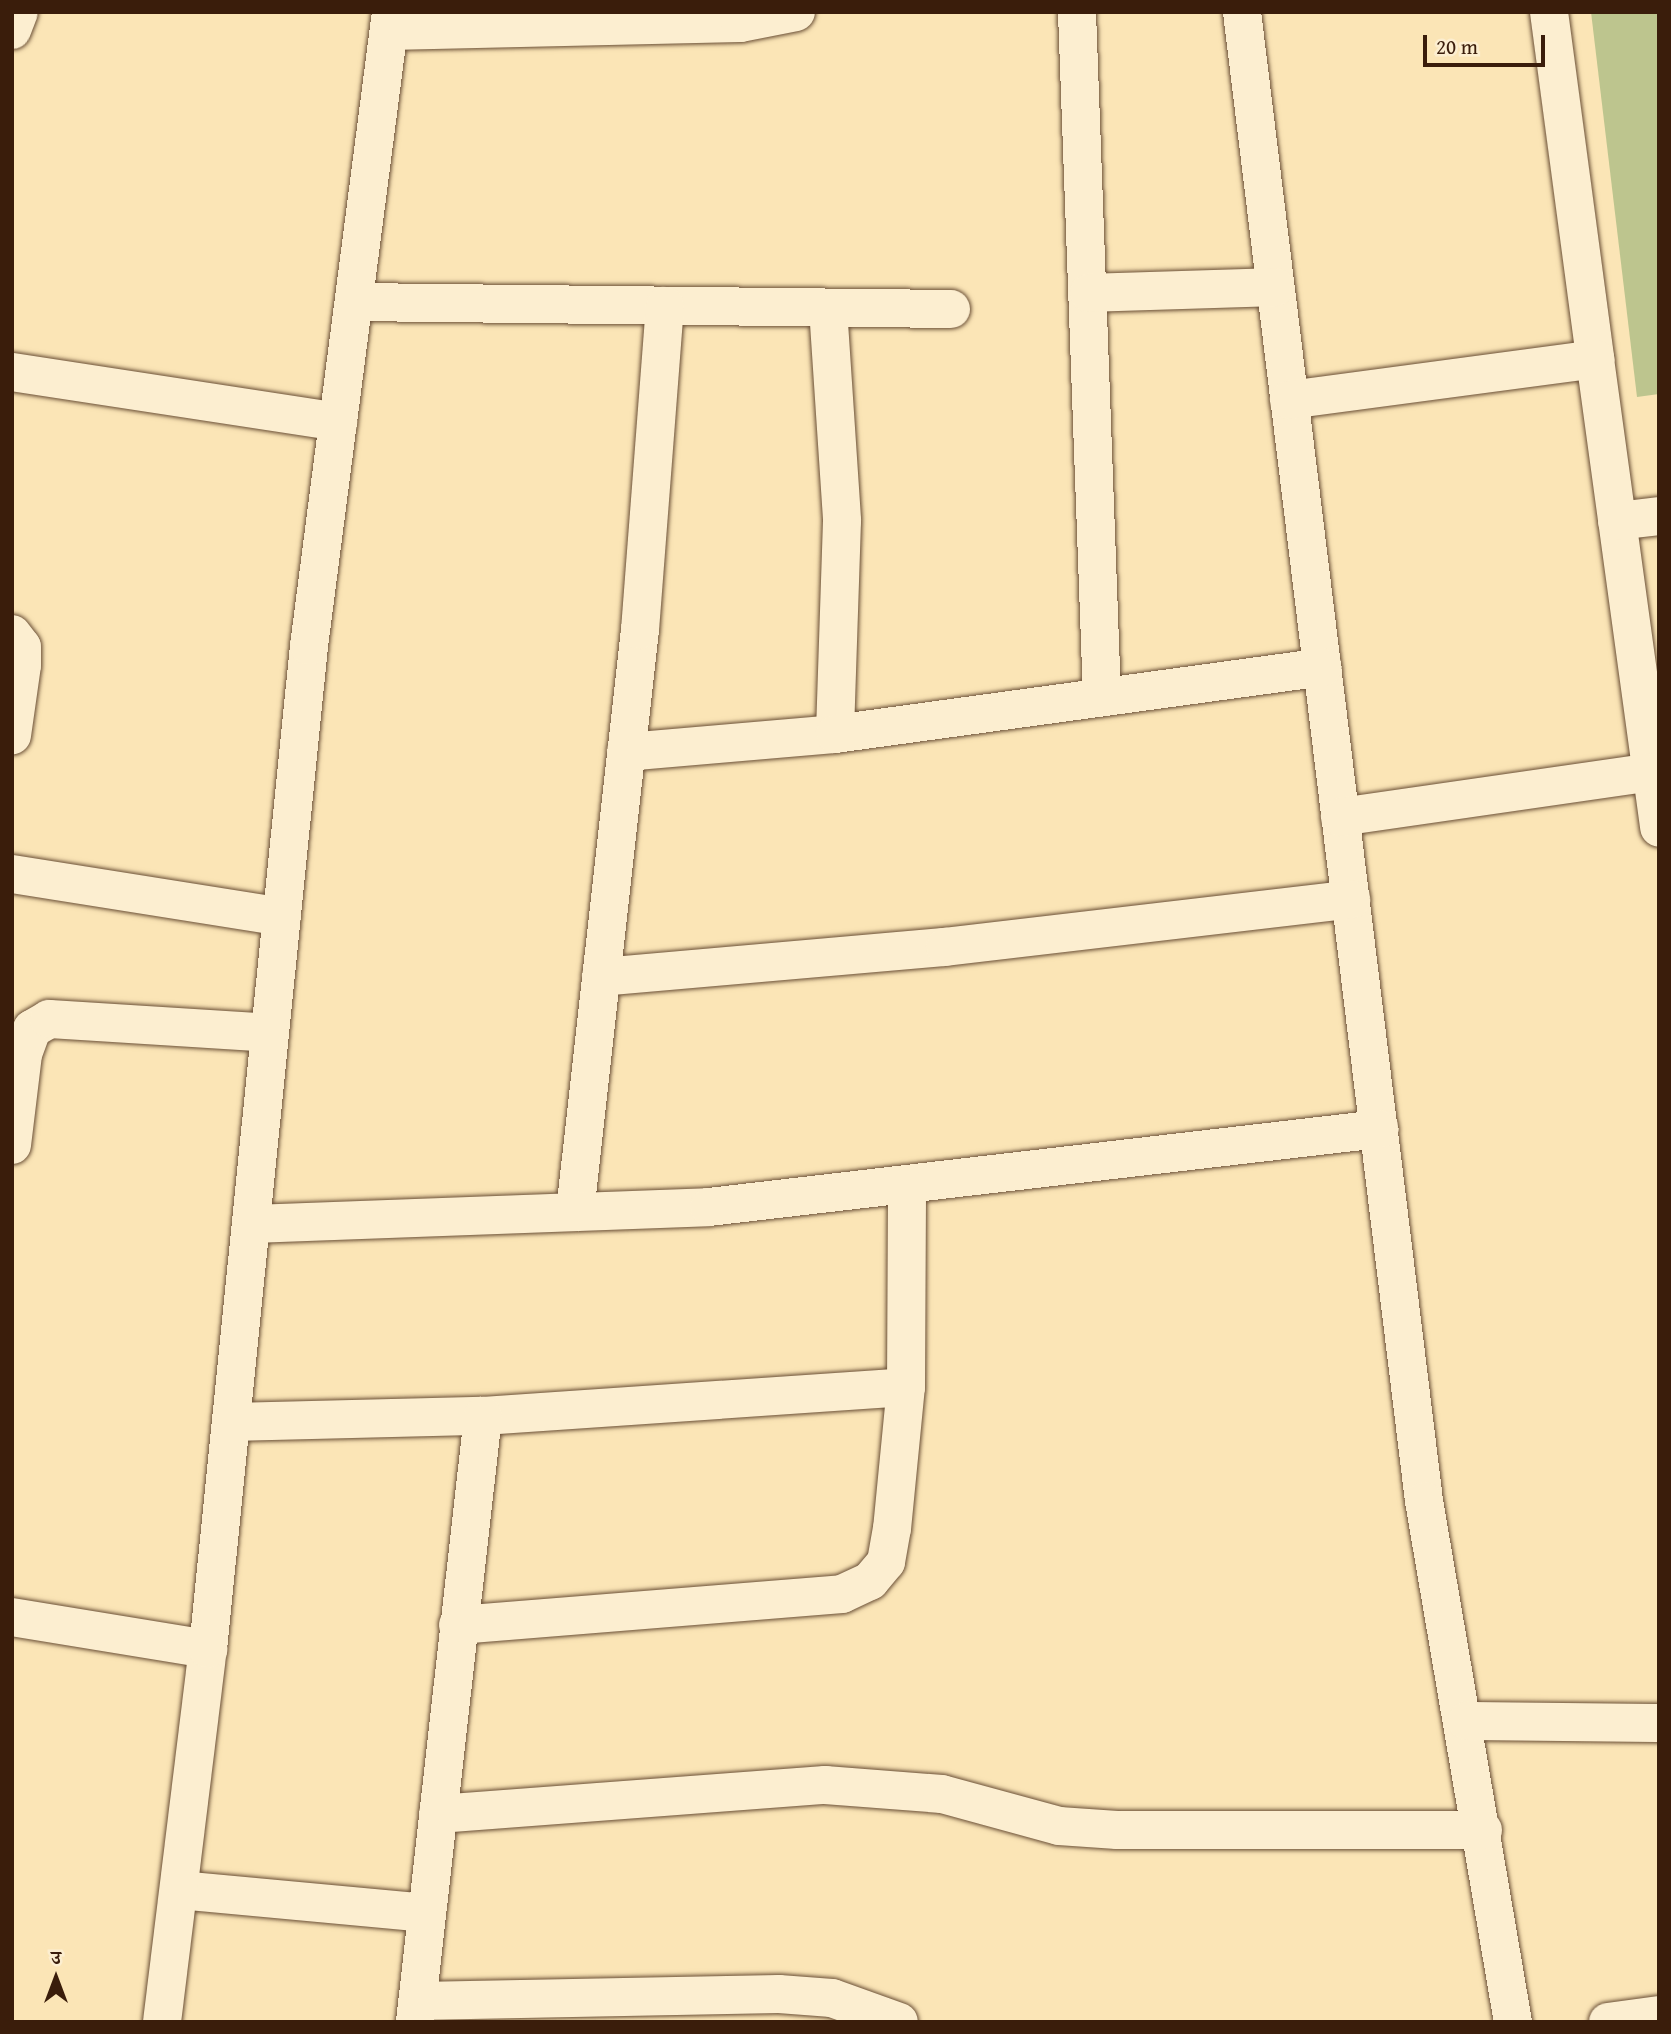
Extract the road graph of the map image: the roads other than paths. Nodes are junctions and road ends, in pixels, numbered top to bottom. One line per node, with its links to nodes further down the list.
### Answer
1 (19, 12): 8 (street)
2 (796, 12): 6 (street)
3 (1077, 12): 10 (street)
4 (1242, 12): 9 (street)
5 (1549, 12): 15 (street)
6 (707, 18): 7 (street)
7 (390, 22): 11 (street)
8 (12, 30)
9 (1275, 287): 10 (street); 17 (street)
10 (1089, 293): 23 (street)
11 (354, 302): 12 (street); 18 (street)
12 (665, 306): 13 (street); 27 (street)
13 (828, 308): 14 (street); 25 (street)
14 (951, 309)
15 (1595, 359): 17 (street); 20 (street)
16 (12, 372): 18 (street)
17 (1289, 400): 22 (street)
18 (338, 422): 33 (street)
19 (1659, 516): 20 (street)
20 (1617, 521): 24 (street)
21 (12, 634): 26 (street)
22 (1322, 667): 23 (street); 29 (street)
23 (1102, 698): 25 (street)
24 (1652, 726): 28 (street)
25 (835, 734): 27 (street)
26 (12, 735)
27 (626, 752): 34 (street)
28 (1651, 772): 29 (street); 30 (street)
29 (1340, 817): 32 (street)
30 (1659, 828)
31 (12, 874): 33 (street)
32 (1351, 899): 34 (street); 36 (street)
33 (282, 917): 35 (street)
34 (601, 976): 39 (street)
35 (270, 1033): 37 (street); 40 (street)
36 (1378, 1129): 38 (street); 47 (street)
37 (12, 1145)
38 (907, 1188): 39 (street); 41 (street)
39 (575, 1212): 40 (street)
40 (251, 1224): 43 (street)
41 (905, 1387): 42 (street); 45 (street)
42 (483, 1416): 43 (street); 45 (street)
43 (231, 1422): 46 (street)
44 (12, 1617): 46 (street)
45 (458, 1625): 49 (street)
46 (208, 1649): 51 (street)
47 (1467, 1721): 48 (street); 50 (street)
48 (1659, 1723)
49 (438, 1814): 50 (street); 52 (street)
50 (1483, 1830): 58 (street)
51 (179, 1889): 52 (street); 56 (street)
52 (427, 1913): 54 (street)
53 (813, 2009): 54 (street); 57 (street)
54 (416, 2011)
55 (1659, 2015): 59 (street)
56 (162, 2022)
57 (899, 2022)
58 (1513, 2022)
59 (1608, 2022)

